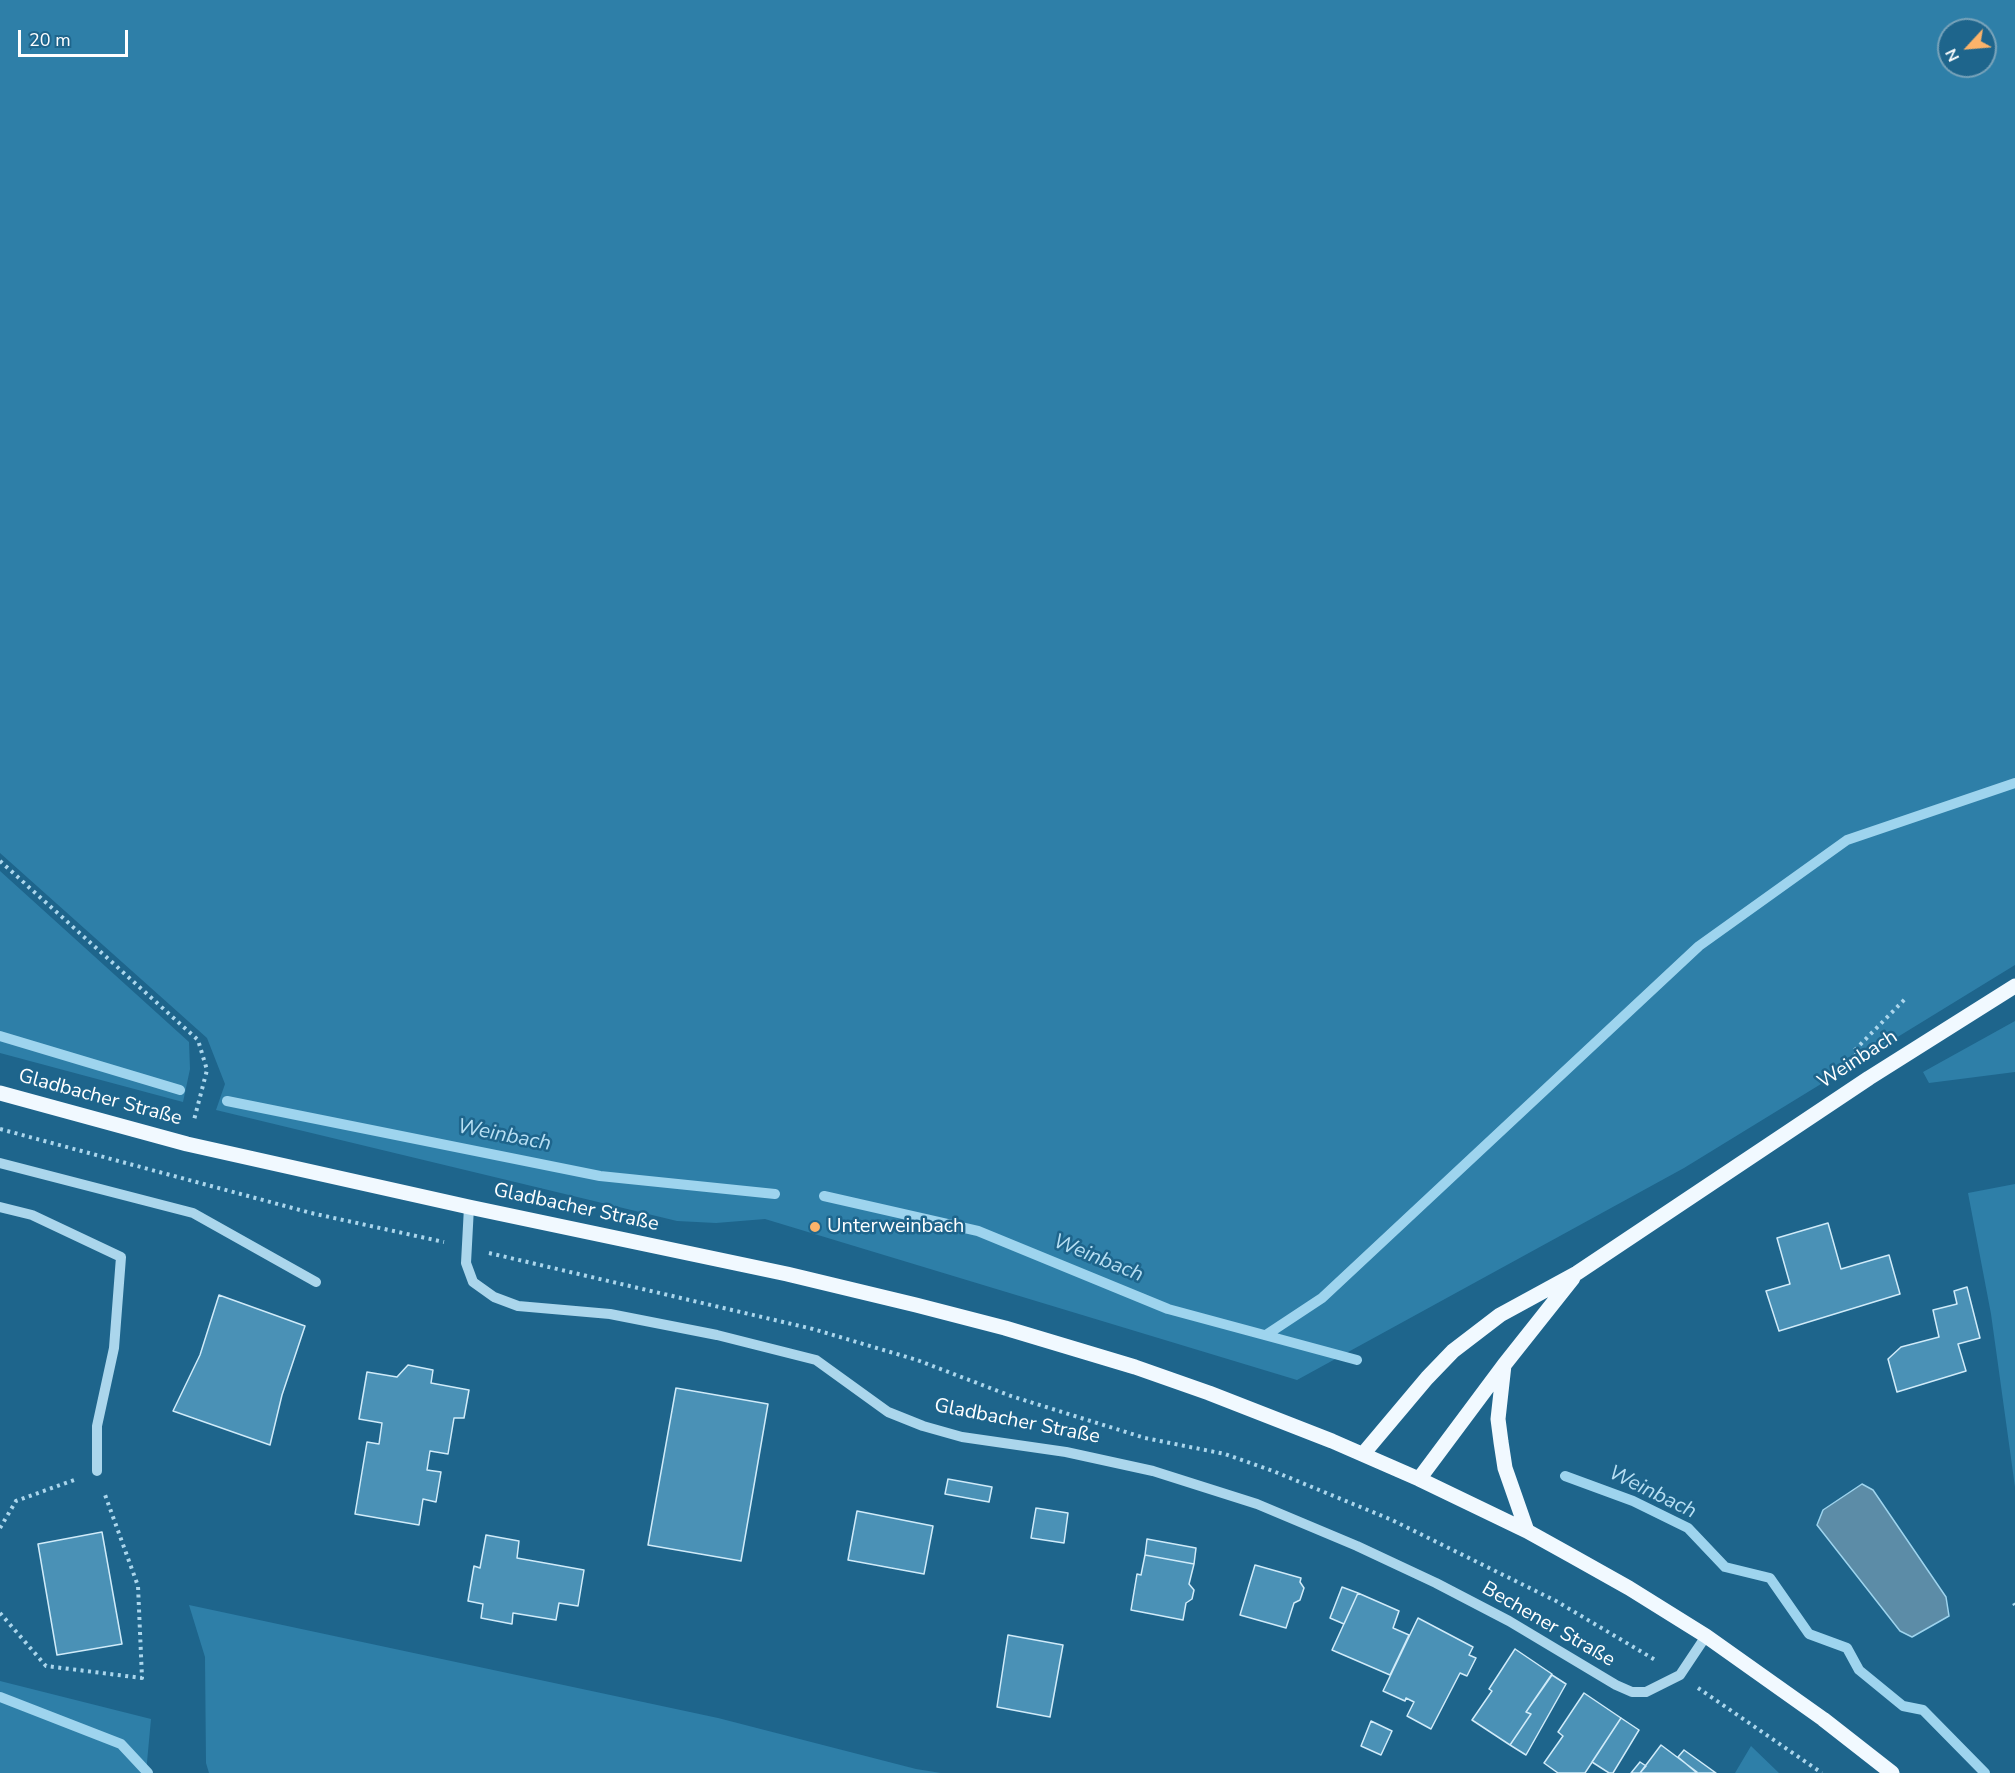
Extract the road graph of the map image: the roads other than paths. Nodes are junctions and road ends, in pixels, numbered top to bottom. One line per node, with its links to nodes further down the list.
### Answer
1 (2015, 986): 6 (main road, Weinbach)
2 (0, 1093): 5 (main road, Gladbacher Straße)
3 (0, 1163): 7 (lane)
4 (0, 1207): 10 (lane)
5 (470, 1207): 9 (main road, Gladbacher Straße); 13 (lane, Gladbacher Straße)
6 (1577, 1273): 8 (main road, Weinbach); 9 (main road, Weinbach)
7 (315, 1282)
8 (1504, 1365): 11 (main road, Weinbach); 12 (main road)
9 (1363, 1454): 11 (main road, Gladbacher Straße)
10 (97, 1471)
11 (1419, 1479): 12 (main road, Gladbacher Straße)
12 (1527, 1531): 14 (main road, Gladbacher Straße)
13 (1357, 1546): 14 (lane, Bechener Straße)
14 (1706, 1636): 15 (main road, Gladbacher Straße)
15 (1892, 1773)

